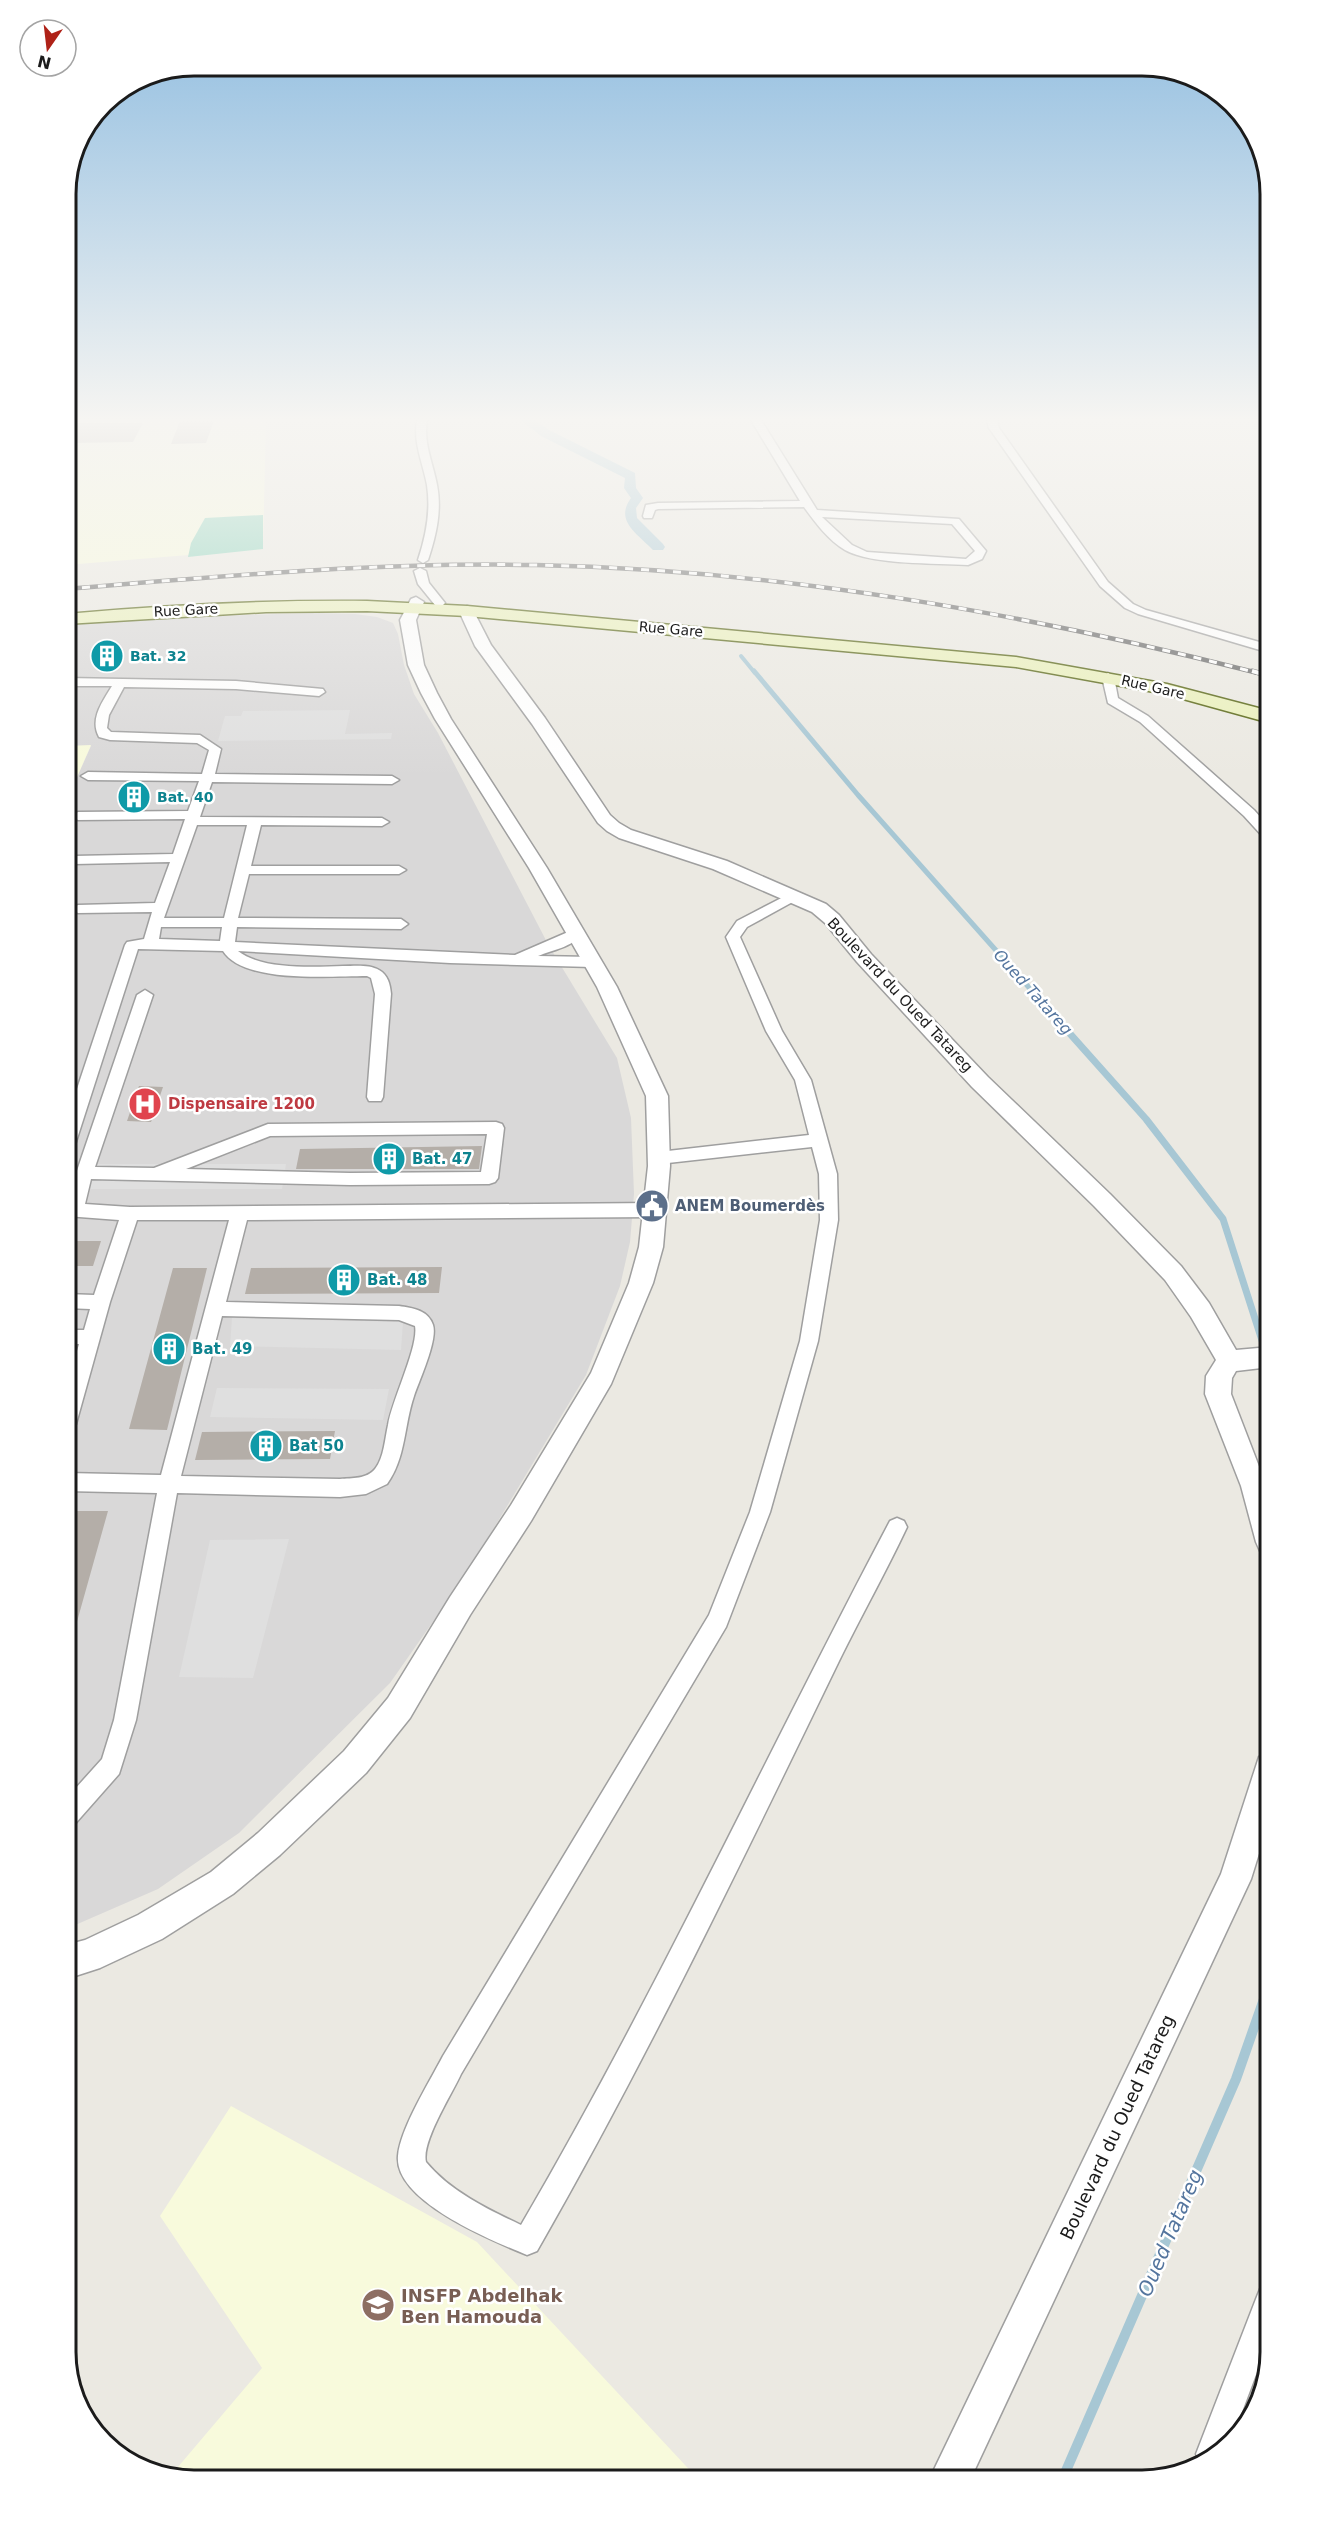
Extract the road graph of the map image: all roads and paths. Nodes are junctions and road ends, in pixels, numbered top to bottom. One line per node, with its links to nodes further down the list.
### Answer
1 (430, 539): 6 (street)
2 (839, 539): 3 (street)
3 (970, 539)
4 (1072, 539): 9 (street)
5 (480, 610): 6 (main road, Rue Gare); 10 (main road, Rue Gare); 14 (main road, Rue Gare); 28 (street, Boulevard du Oued Tatareg)
6 (422, 614): 7 (main road, Rue Gare); 8 (main road, Rue Gare); 34 (street)
7 (77, 615)
8 (77, 615)
9 (1260, 646)
10 (1108, 677): 15 (main road, Rue Gare); 23 (street)
11 (77, 682): 12 (street)
12 (121, 682): 13 (street); 17 (street)
13 (319, 692)
14 (1260, 709)
15 (1260, 714)
16 (88, 776): 17 (street)
17 (208, 779): 18 (street); 20 (street)
18 (392, 780)
19 (78, 816): 20 (street)
20 (193, 818): 21 (street); 24 (street)
21 (255, 822): 22 (street); 26 (street)
22 (382, 822)
23 (1260, 825)
24 (178, 858): 25 (street); 29 (street)
25 (77, 860)
26 (243, 870): 27 (street); 32 (street)
27 (399, 870)
28 (793, 896): 42 (street); 57 (street, Boulevard du Oued Tatareg)
29 (161, 907): 30 (street); 31 (street)
30 (78, 909)
31 (155, 922): 32 (street); 35 (street)
32 (230, 923): 33 (street); 36 (street)
33 (401, 924)
34 (575, 934): 37 (street); 38 (street)
35 (151, 943): 36 (street); 41 (street)
36 (227, 946): 37 (street); 40 (street)
37 (512, 959): 38 (street)
38 (592, 962): 43 (street)
39 (145, 995): 44 (street)
40 (375, 1096)
41 (77, 1115)
42 (819, 1140): 43 (street); 62 (street)
43 (659, 1158): 48 (street)
44 (84, 1173): 45 (street); 46 (street)
45 (157, 1174): 45 (street)
46 (77, 1192)
47 (77, 1210): 50 (street)
48 (656, 1210): 49 (street); 65 (street)
49 (240, 1212): 50 (street); 53 (street)
50 (130, 1214): 52 (street)
51 (76, 1301): 52 (street)
52 (101, 1302): 55 (street)
53 (215, 1309): 60 (street); 60 (street)
54 (76, 1337): 55 (street)
55 (91, 1337): 58 (street)
56 (1260, 1358): 57 (street)
57 (1229, 1361): 61 (street)
58 (76, 1376)
59 (76, 1482): 60 (street)
60 (169, 1483): 64 (street)
61 (1260, 1507)
62 (897, 1527)
63 (1260, 1800): 68 (street, Boulevard du Oued Tatareg)
64 (76, 1805)
65 (76, 1959)
66 (1260, 2324): 67 (street)
67 (1215, 2443)
68 (954, 2470)

